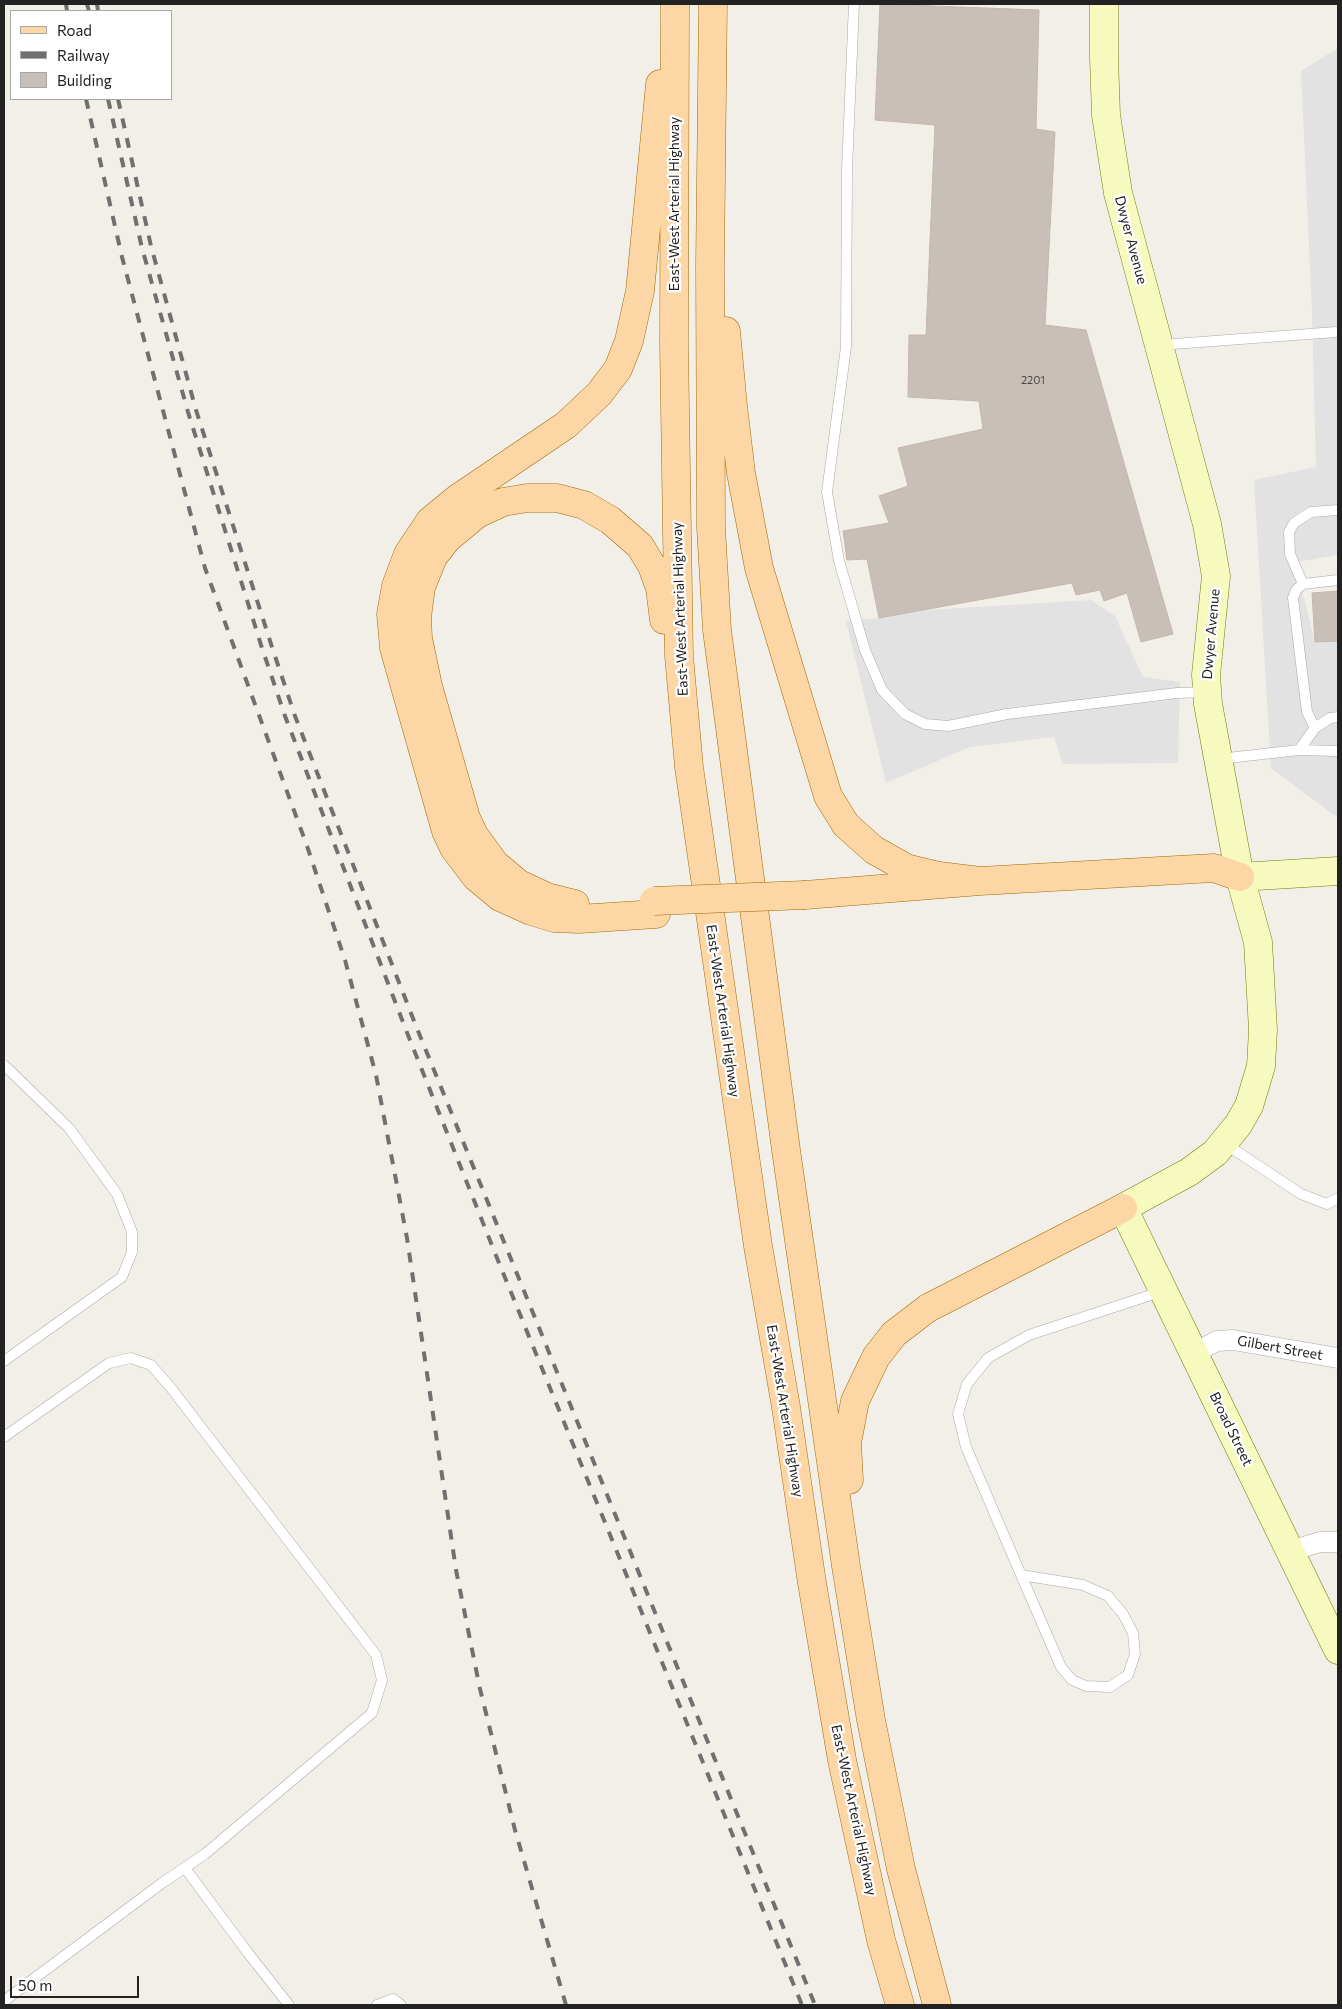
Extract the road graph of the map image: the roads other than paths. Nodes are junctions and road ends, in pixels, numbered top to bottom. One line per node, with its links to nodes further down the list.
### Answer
1 (673, 4): 13 (main road, East-West Arterial Highway); 22 (main road)
2 (713, 4): 5 (main road)
3 (854, 4): 11 (lane)
4 (1104, 4): 7 (main road, Dwyer Avenue)
5 (711, 153): 20 (main road); 34 (main road)
6 (1336, 332): 7 (lane)
7 (1159, 345): 11 (main road, Dwyer Avenue)
8 (1338, 510): 10 (lane)
9 (1338, 580): 10 (lane)
10 (1303, 584): 14 (lane)
11 (1206, 692): 17 (main road, Dwyer Avenue)
12 (1338, 717): 14 (lane)
13 (684, 723): 22 (main road); 42 (main road, East-West Arterial Highway)
14 (1315, 728): 15 (lane)
15 (1299, 750): 16 (lane); 17 (lane)
16 (1338, 752)
17 (1218, 759): 19 (main road, Dwyer Avenue)
18 (1338, 871): 19 (main road)
19 (1240, 877): 20 (main road); 21 (main road); 24 (main road, Dwyer Avenue)
20 (980, 881): 21 (main road)
21 (805, 901): 22 (main road, bridge)
22 (655, 908)
23 (4, 1065): 30 (lane)
24 (1224, 1142): 25 (lane); 26 (main road, Dwyer Avenue)
25 (1338, 1198)
26 (1123, 1208): 27 (main road, Broad Street); 34 (main road)
27 (1164, 1291): 28 (main road, Broad Street); 35 (lane)
28 (1194, 1353): 29 (street, Gilbert Street); 33 (main road, Broad Street)
29 (1338, 1358)
30 (4, 1361)
31 (4, 1437): 37 (lane)
32 (1338, 1542): 33 (street)
33 (1290, 1551): 36 (main road, Broad Street)
34 (846, 1566): 43 (main road)
35 (1021, 1575): 35 (lane)
36 (1338, 1650)
37 (185, 1868): 38 (lane); 39 (lane)
38 (4, 2001)
39 (289, 2005)
40 (377, 2005): 41 (lane)
41 (402, 2005)
42 (900, 2005)
43 (937, 2005)

